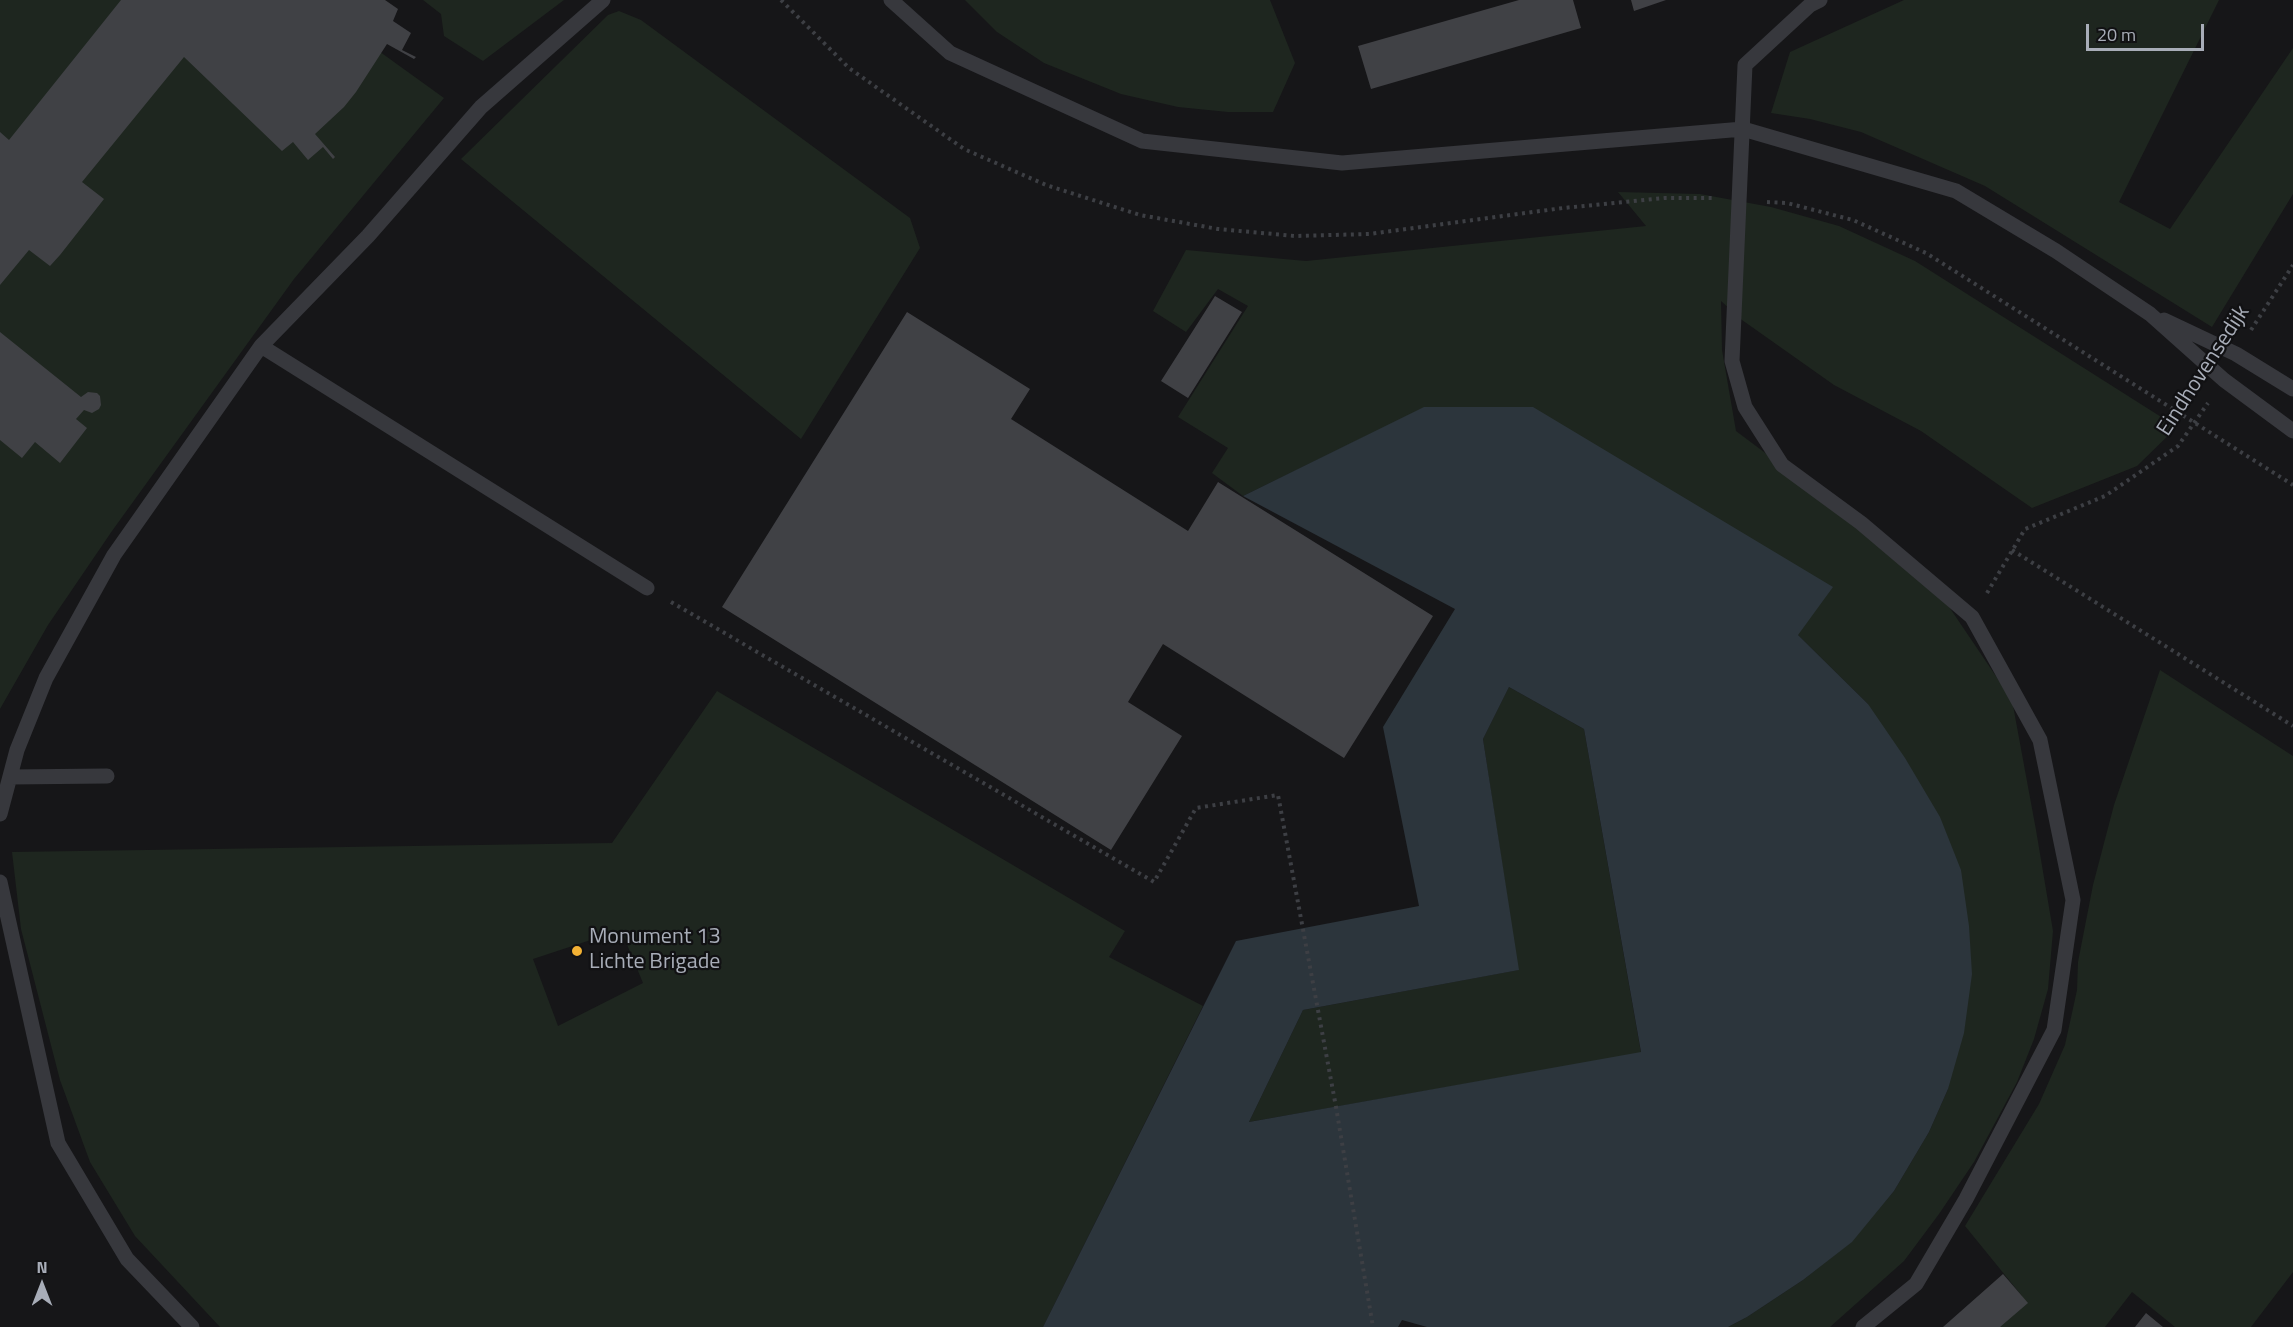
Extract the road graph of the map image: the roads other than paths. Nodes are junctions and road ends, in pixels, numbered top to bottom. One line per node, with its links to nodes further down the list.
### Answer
1 (603, 0): 6 (lane)
2 (891, 0): 4 (lane)
3 (1820, 0): 4 (lane)
4 (1743, 129): 5 (lane); 15 (lane)
5 (2150, 314): 7 (lane); 8 (lane)
6 (261, 346): 9 (lane); 11 (lane)
7 (2293, 389)
8 (2293, 431)
9 (647, 588)
10 (107, 776): 11 (lane)
11 (10, 777): 12 (lane)
12 (0, 814)
13 (0, 882): 14 (lane)
14 (192, 1327)
15 (1863, 1327)

